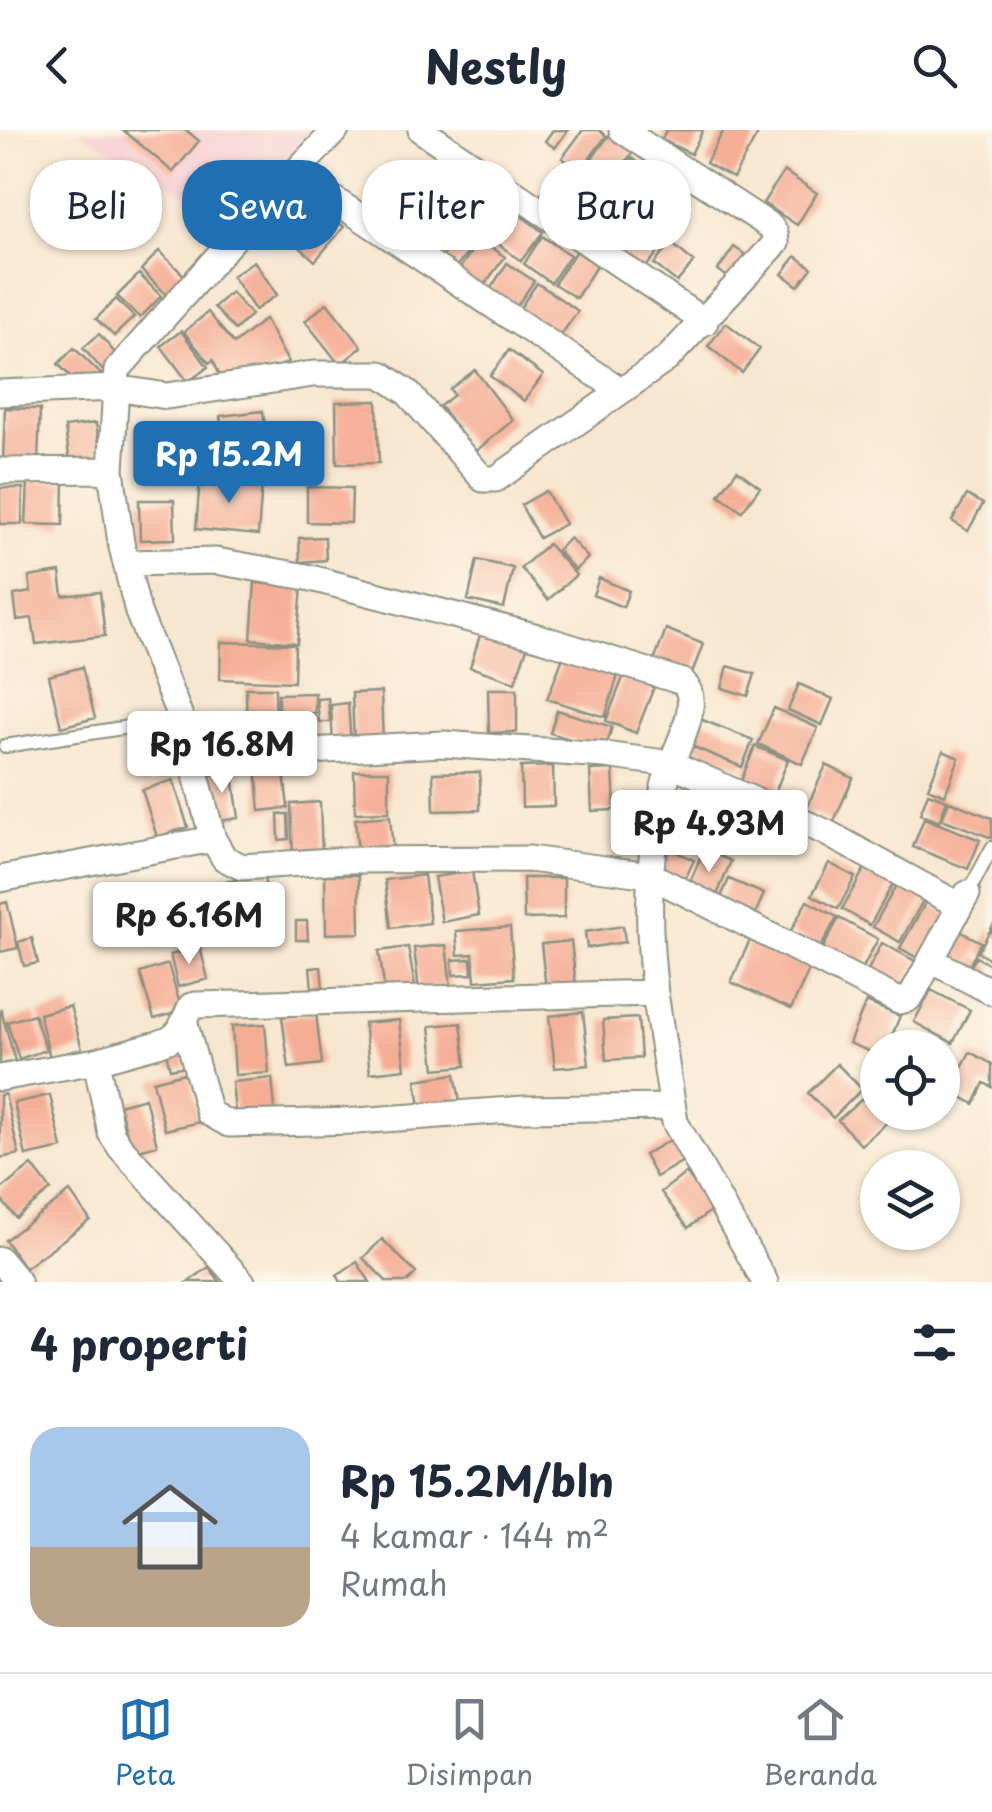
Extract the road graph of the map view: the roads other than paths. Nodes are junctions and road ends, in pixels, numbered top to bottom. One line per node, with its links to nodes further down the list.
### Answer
1 (336, 130): 4 (street)
2 (421, 130): 7 (street)
3 (622, 130): 7 (street)
4 (307, 160)
5 (342, 205): 9 (street)
6 (223, 250): 8 (street)
7 (705, 322): 9 (street)
8 (115, 388): 9 (street); 10 (street); 11 (street)
9 (620, 390)
10 (0, 394)
11 (111, 470): 12 (street); 13 (street)
12 (0, 472)
13 (127, 563): 14 (street); 17 (street)
14 (181, 719): 15 (lane); 16 (street)
15 (5, 746)
16 (194, 763): 17 (street); 18 (street)
17 (672, 764): 20 (street); 22 (street)
18 (214, 840): 20 (street); 21 (street)
19 (992, 848): 22 (lane)
20 (650, 875): 23 (street); 25 (street)
21 (0, 879)
22 (964, 899): 23 (street)
23 (931, 960): 24 (street)
24 (992, 992)
25 (655, 994): 26 (street); 29 (street)
26 (184, 1021): 27 (street); 29 (street)
27 (96, 1061): 28 (street); 32 (street)
28 (0, 1078)
29 (670, 1107): 33 (street)
30 (0, 1260): 31 (street)
31 (18, 1282)
32 (242, 1282)
33 (765, 1282)

